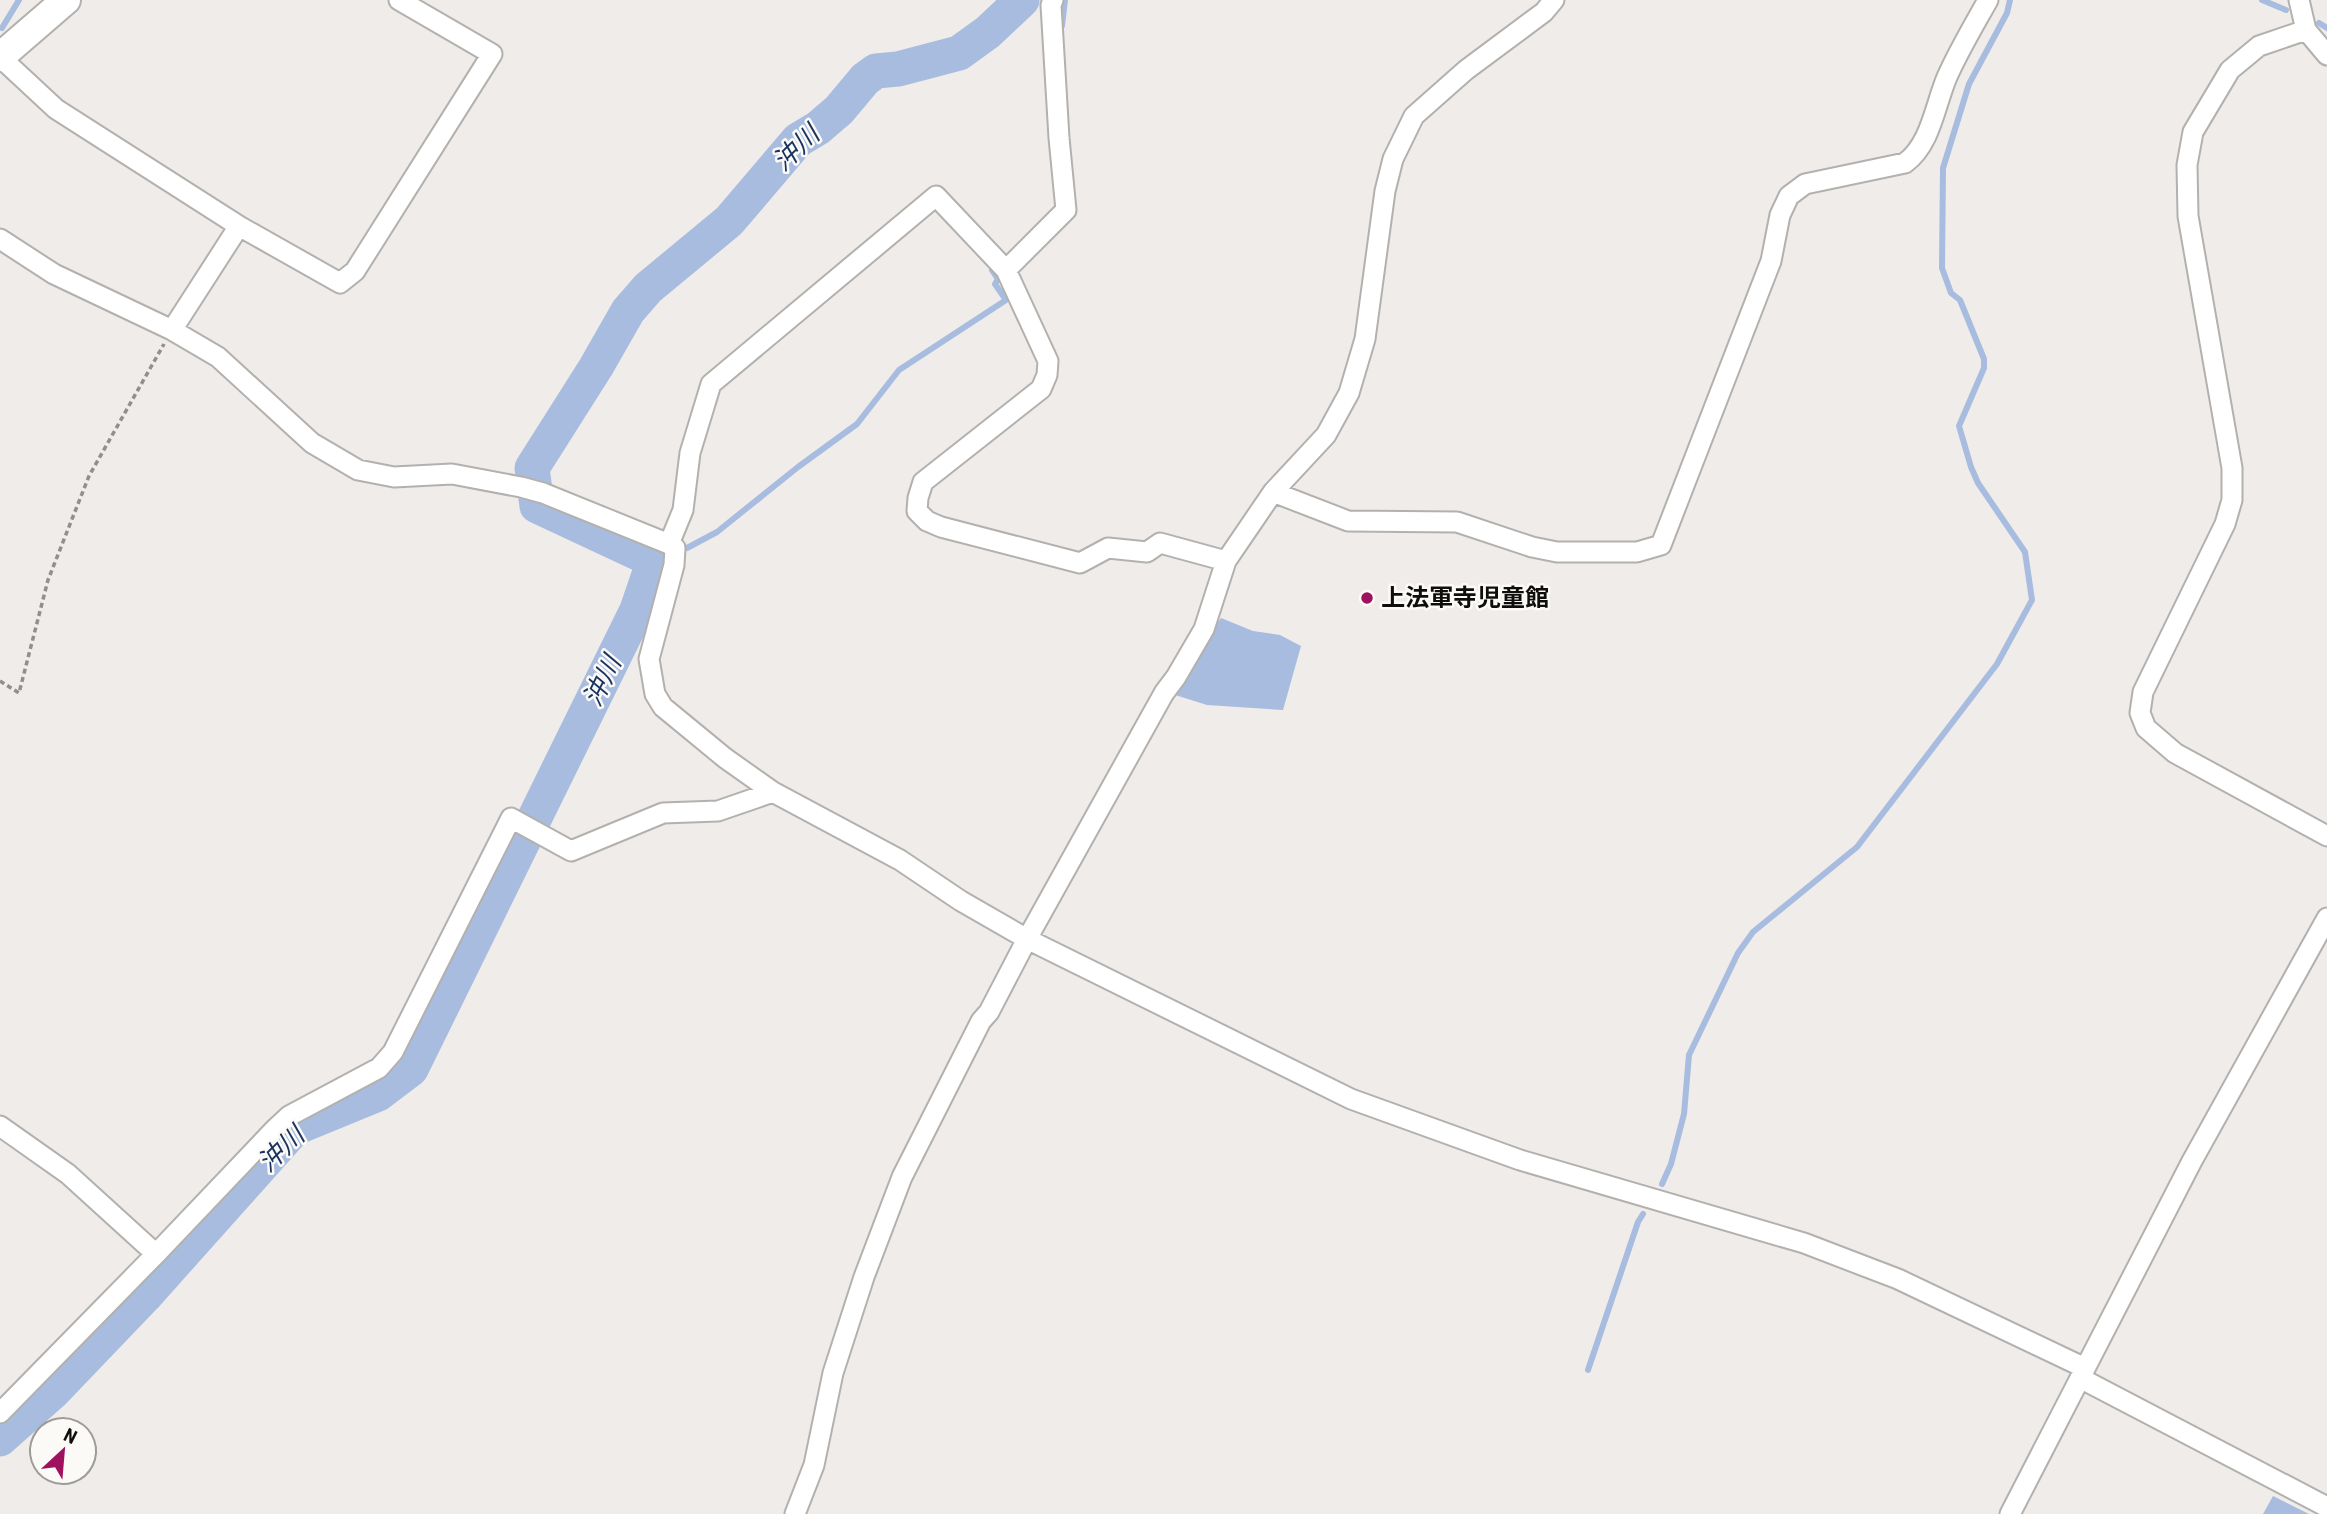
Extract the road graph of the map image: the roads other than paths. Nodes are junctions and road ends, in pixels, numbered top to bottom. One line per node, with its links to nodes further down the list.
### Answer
1 (65, 0): 9 (highway)
2 (400, 0): 10 (street)
3 (1053, 0): 12 (street)
4 (1554, 0): 14 (street)
5 (1988, 0): 14 (street)
6 (2299, 0): 7 (street)
7 (2306, 30): 8 (street); 18 (street)
8 (2327, 55)
9 (0, 57): 10 (street)
10 (239, 226): 13 (street)
11 (0, 239): 13 (street)
12 (1006, 270): 15 (street); 16 (street)
13 (172, 330): 15 (street)
14 (1273, 492): 16 (street)
15 (669, 544): 17 (street)
16 (1226, 561): 20 (street)
17 (773, 792): 20 (street); 22 (street)
18 (2327, 836)
19 (2327, 918): 23 (street)
20 (1027, 939): 23 (street); 26 (street)
21 (0, 1126): 22 (street)
22 (156, 1254): 24 (street)
23 (2082, 1373): 25 (street); 27 (street)
24 (0, 1413)
25 (2327, 1507)
26 (795, 1514)
27 (2010, 1514)

